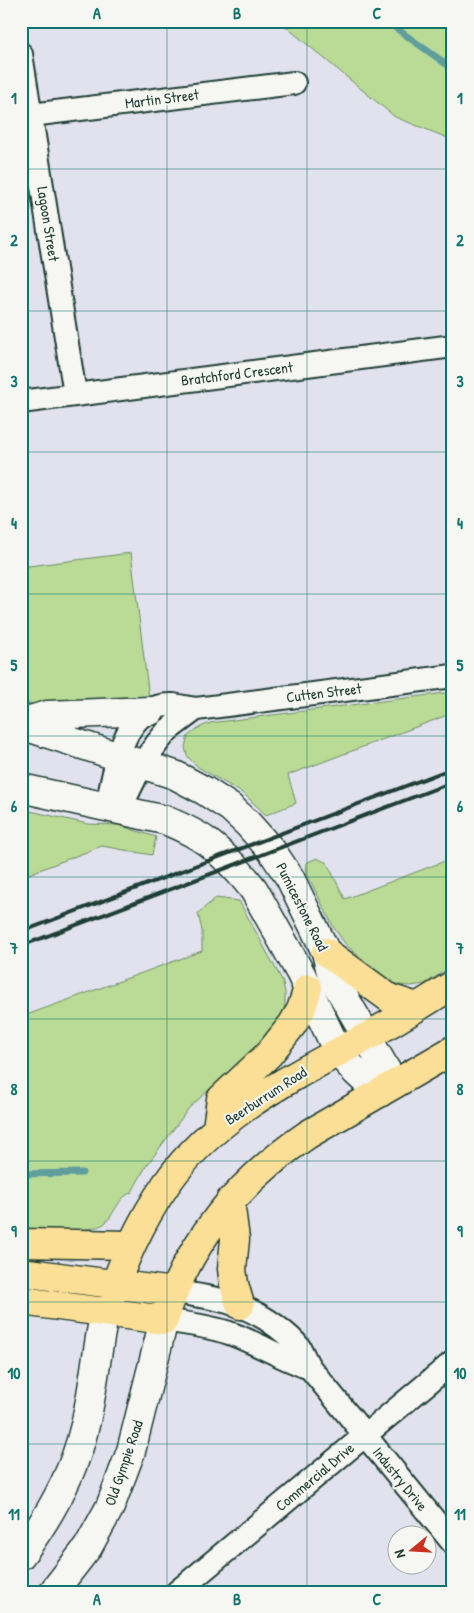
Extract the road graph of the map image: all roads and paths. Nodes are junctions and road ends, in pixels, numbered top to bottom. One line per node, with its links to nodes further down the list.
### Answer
1 (21, 54): 3 (street, Lagoon Street)
2 (294, 83): 3 (street, Martin Street)
3 (31, 115): 5 (street, Lagoon Street)
4 (453, 346): 5 (street, Bratchford Crescent)
5 (76, 394): 6 (street, Bratchford Crescent)
6 (21, 402)
7 (453, 676): 8 (street, Cutten Street)
8 (196, 709): 9 (street, Cutten Street); 11 (street, Cutten Street)
9 (150, 711): 10 (main road); 11 (street, Cutten Street)
10 (21, 724): 11 (main road, Pumicestone Road)
11 (130, 760): 13 (street, Cutten Street); 14 (main road, Pumicestone Road)
12 (21, 788): 13 (main road)
13 (113, 808): 16 (main road)
14 (326, 952): 17 (main road); 18 (main road, Pumicestone Road)
15 (453, 985): 17 (main road, Beerburrum Road)
16 (308, 988): 20 (main road); 22 (main road)
17 (416, 1007): 18 (main road, Beerburrum Road)
18 (367, 1036): 20 (main road, Beerburrum Road); 21 (main road, Pumicestone Road)
19 (453, 1050): 21 (main road)
20 (338, 1052): 21 (main road); 22 (main road, Beerburrum Road)
21 (386, 1088): 23 (main road)
22 (218, 1128): 25 (main road, Beerburrum Road)
23 (230, 1202): 28 (main road); 30 (main road)
24 (21, 1243): 25 (main road)
25 (130, 1245): 27 (main road, Beerburrum Road)
26 (21, 1272): 27 (main road)
27 (114, 1284): 28 (main road); 31 (main road, Beerburrum Road)
28 (174, 1292): 30 (street, Industry Drive); 32 (main road)
29 (21, 1301): 31 (main road)
30 (240, 1305): 34 (street, Industry Drive)
31 (105, 1312): 32 (main road); 37 (main road)
32 (164, 1320): 34 (street); 38 (main road, Old Gympie Road)
33 (453, 1362): 35 (street, Commercial Drive)
34 (310, 1368): 35 (street, Industry Drive)
35 (364, 1435): 36 (street, Industry Drive); 39 (street, Commercial Drive)
36 (453, 1543)
37 (21, 1555)
38 (53, 1592)
39 (177, 1592)

